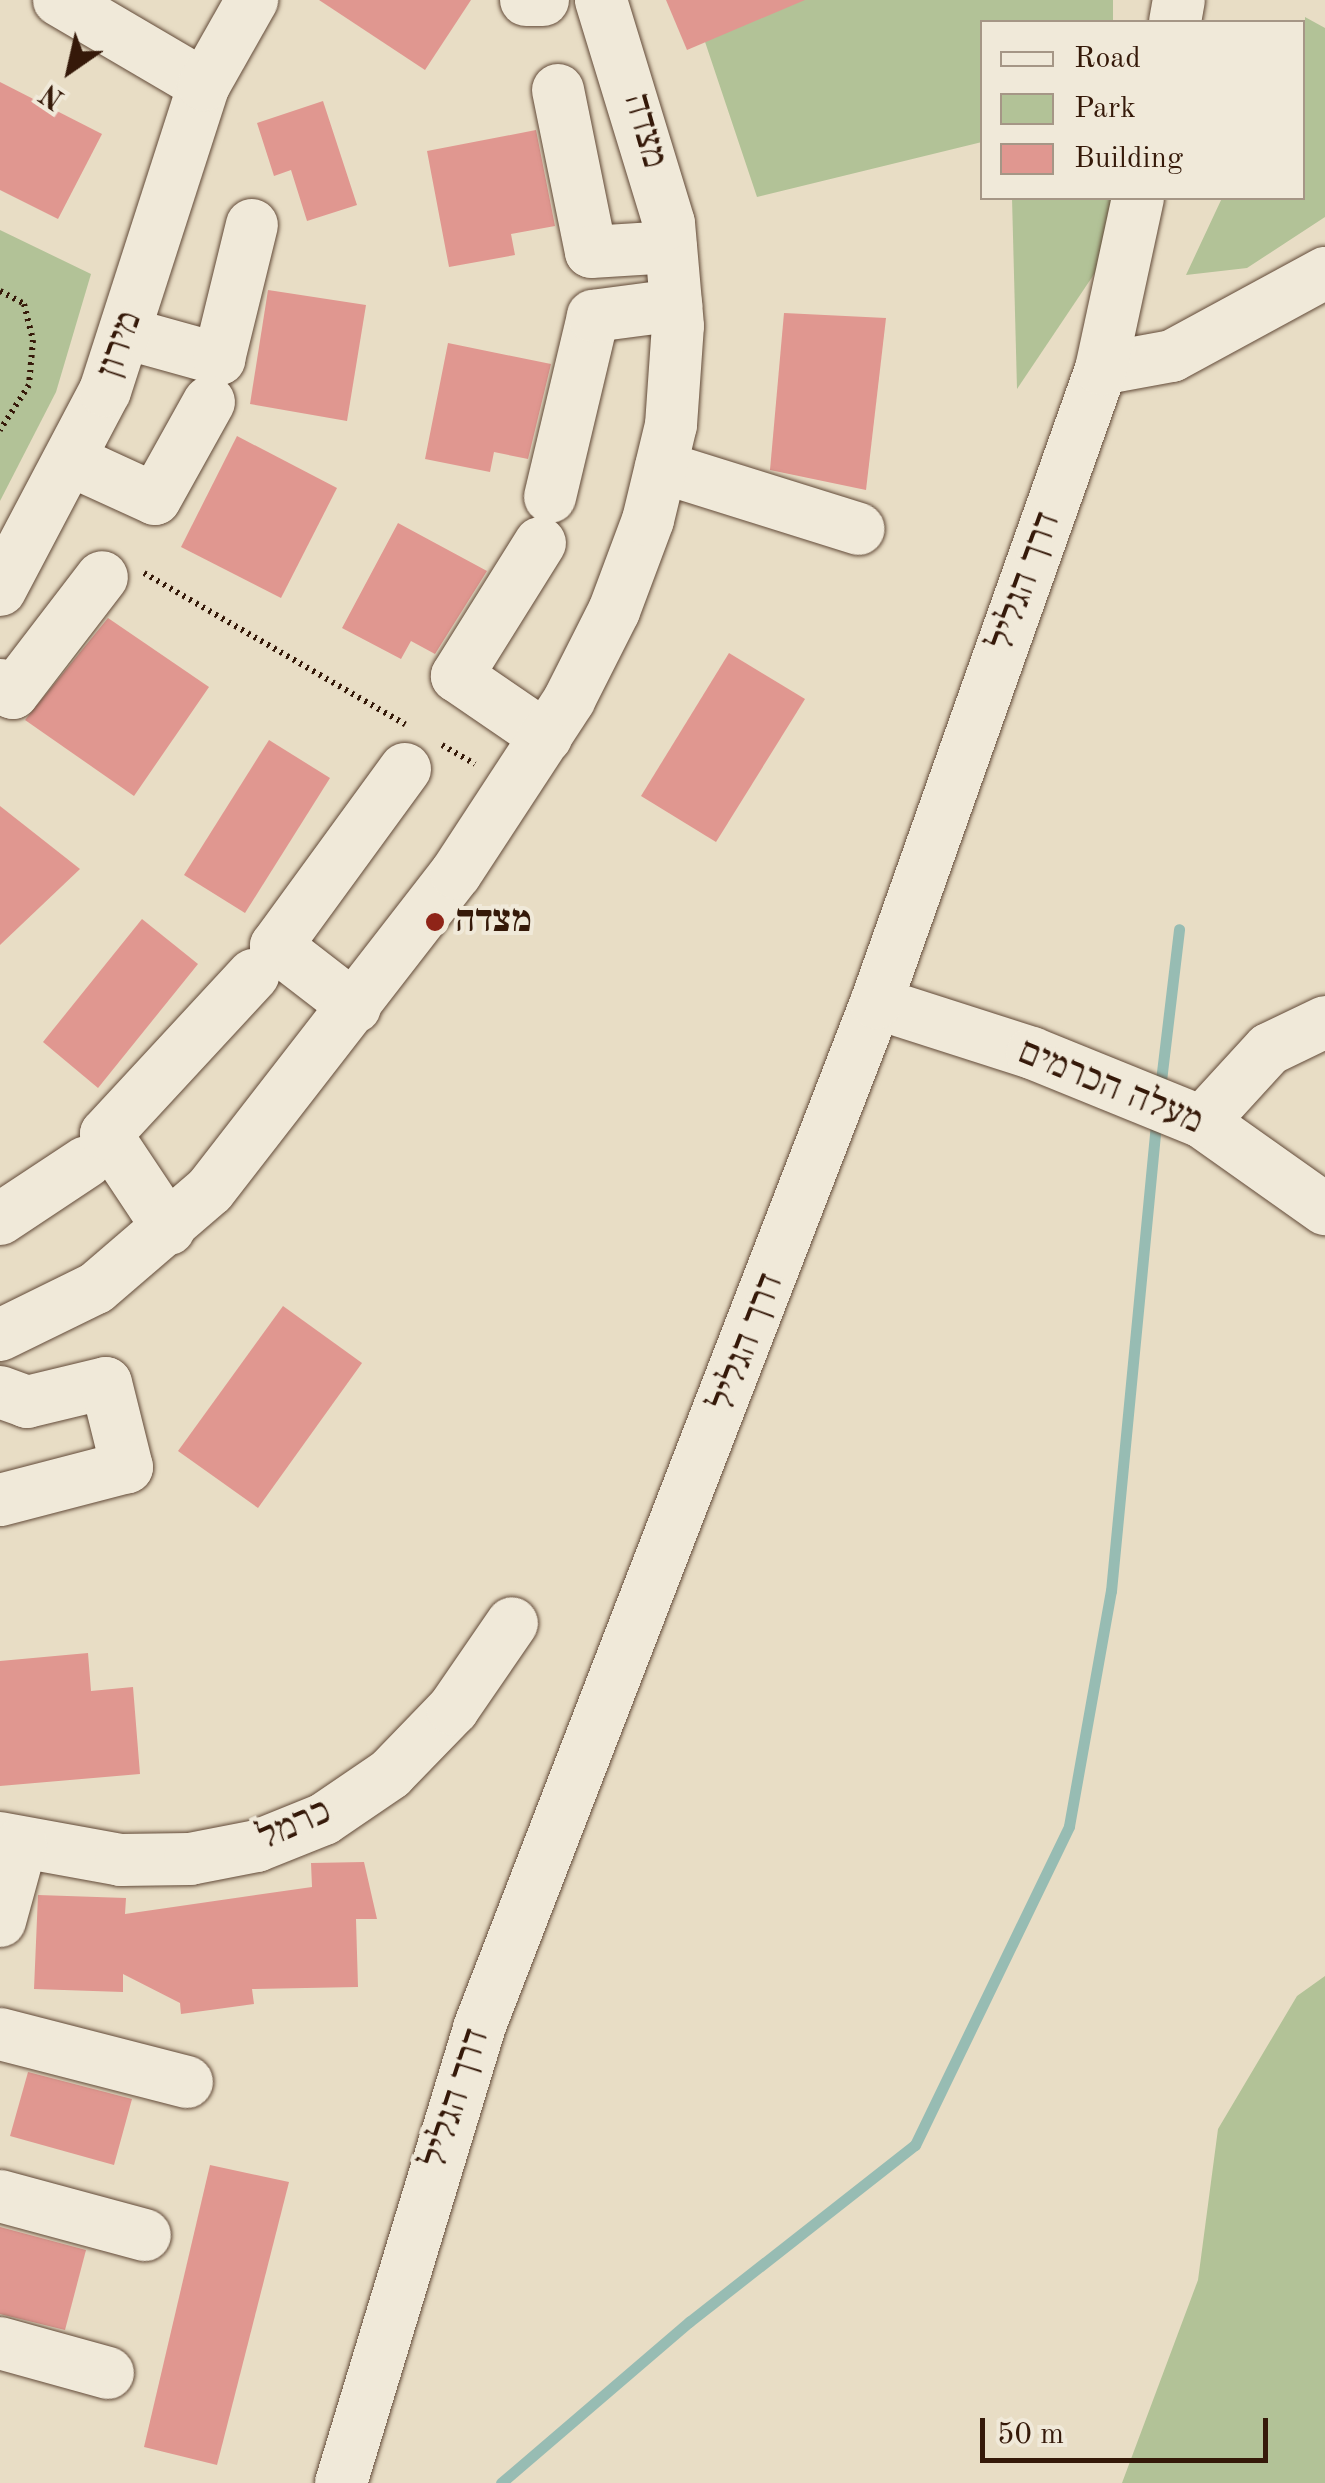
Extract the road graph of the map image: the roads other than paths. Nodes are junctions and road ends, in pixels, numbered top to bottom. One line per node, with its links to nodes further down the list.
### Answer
1 (252, 0): 6 (street, מירון)
2 (526, 0): 3 (street)
3 (543, 0)
4 (601, 0): 10 (street, מצדה)
5 (73, 3): 6 (street)
6 (204, 85): 13 (street, מירון)
7 (558, 90): 10 (street)
8 (1138, 200): 14 (street, דרך הגליל)
9 (252, 225): 13 (street)
10 (671, 247): 12 (street, מצדה)
11 (1325, 274): 14 (street)
12 (676, 305): 17 (street, מצדה); 22 (street)
13 (125, 333): 16 (street, מירון)
14 (1102, 369): 25 (street, דרך הגליל)
15 (209, 402): 16 (street)
16 (72, 460): 20 (street, מירון)
17 (661, 467): 18 (street); 22 (street, מצדה)
18 (860, 529)
19 (116, 571): 21 (street)
20 (0, 590)
21 (0, 685)
22 (546, 737): 26 (street, מצדה)
23 (417, 746): 26 (street)
24 (253, 976): 32 (street)
25 (876, 1003): 28 (street, מעלה הכרמים); 45 (street, דרך הגליל)
26 (354, 1007): 32 (street, מצדה)
27 (1325, 1022): 28 (street)
28 (1202, 1122): 30 (street, מעלה הכרמים)
29 (86, 1162): 31 (street)
30 (1325, 1209)
31 (0, 1219)
32 (169, 1229): 33 (street, מצדה)
33 (0, 1335)
34 (0, 1392): 35 (street)
35 (0, 1500)
36 (512, 1622): 37 (street, כרמל)
37 (11, 1841): 38 (street)
38 (0, 1921)
39 (0, 2034): 40 (street)
40 (188, 2082)
41 (0, 2196): 42 (street)
42 (145, 2235)
43 (0, 2343): 44 (street)
44 (108, 2372)
45 (341, 2483)

